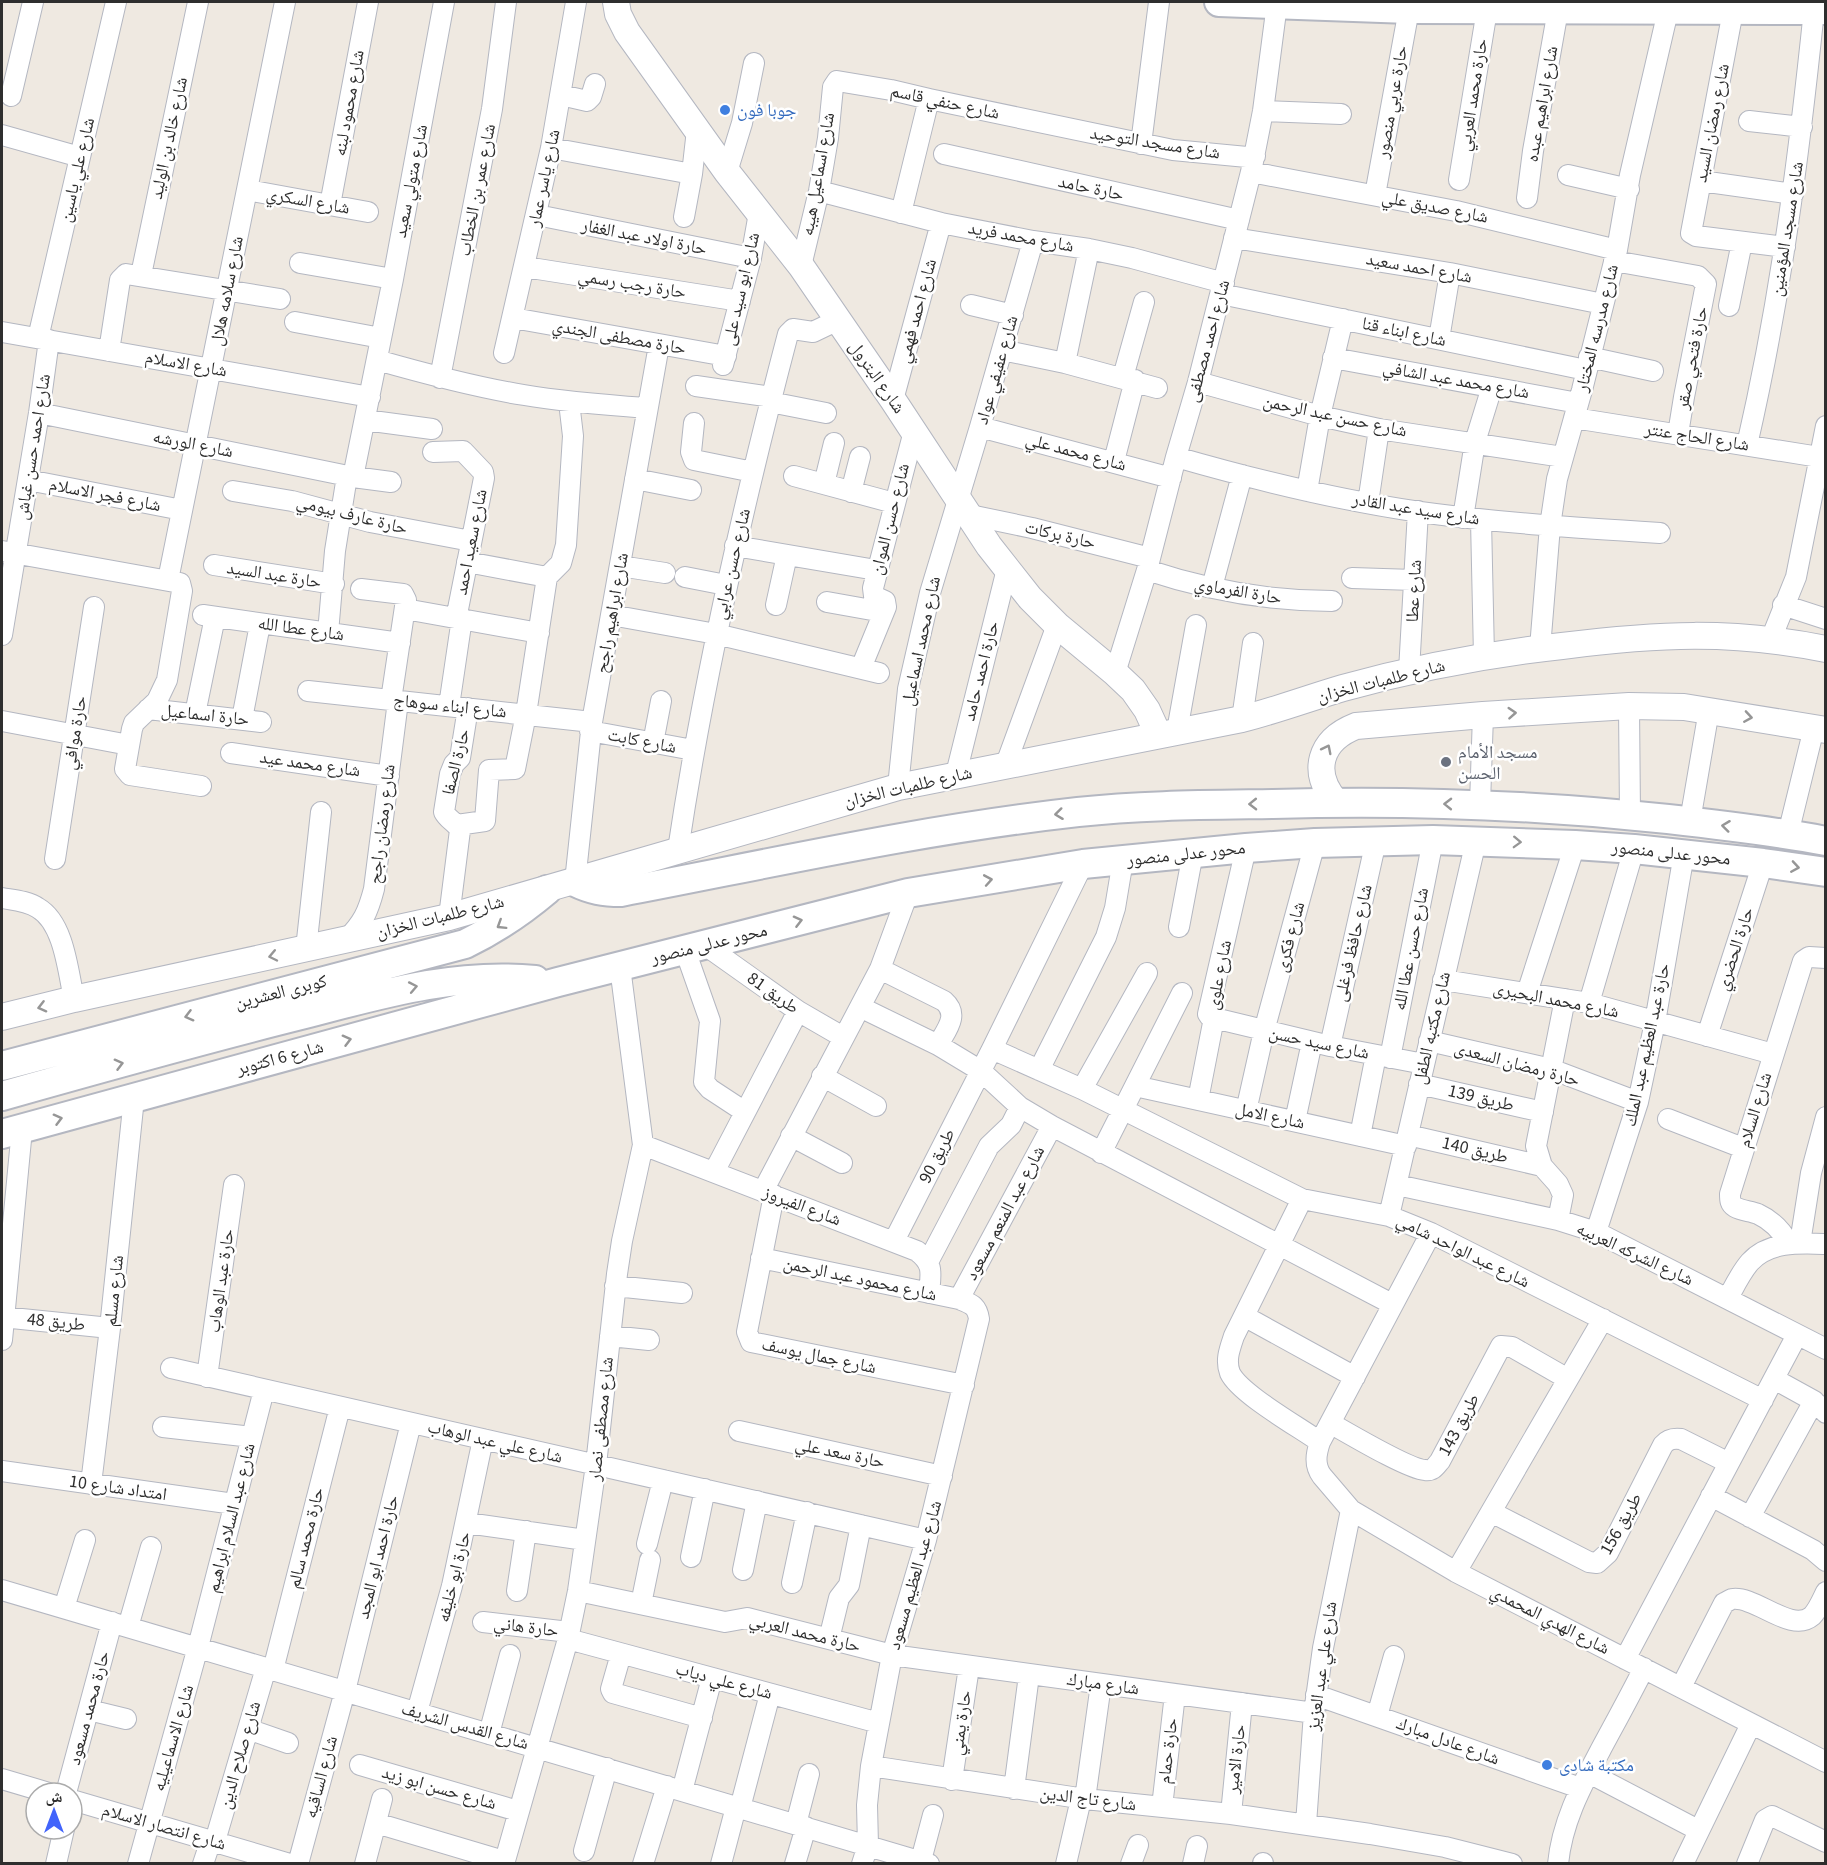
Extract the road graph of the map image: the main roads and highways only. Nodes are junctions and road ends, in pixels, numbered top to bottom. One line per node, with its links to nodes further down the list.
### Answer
1 (1218, 2): 2 (main road)
2 (1820, 10)
3 (1826, 841): 5 (main road, محور عدلى منصور, one-way to 5)
4 (1826, 872): 7 (main road, محور عدلى منصور, one-way to 4)
5 (575, 882)
6 (547, 890): 8 (main road, كوبرى العشرين, one-way to 8)
7 (558, 982): 8 (main road, كوبرى العشرين, one-way to 7); 11 (main road, شارع 6 اكتوبر, one-way to 7)
8 (250, 1014): 9 (main road, كوبرى العشرين, one-way to 9); 10 (main road, كوبرى العشرين, one-way to 8)
9 (2, 1066)
10 (2, 1096)
11 (12, 1132)

